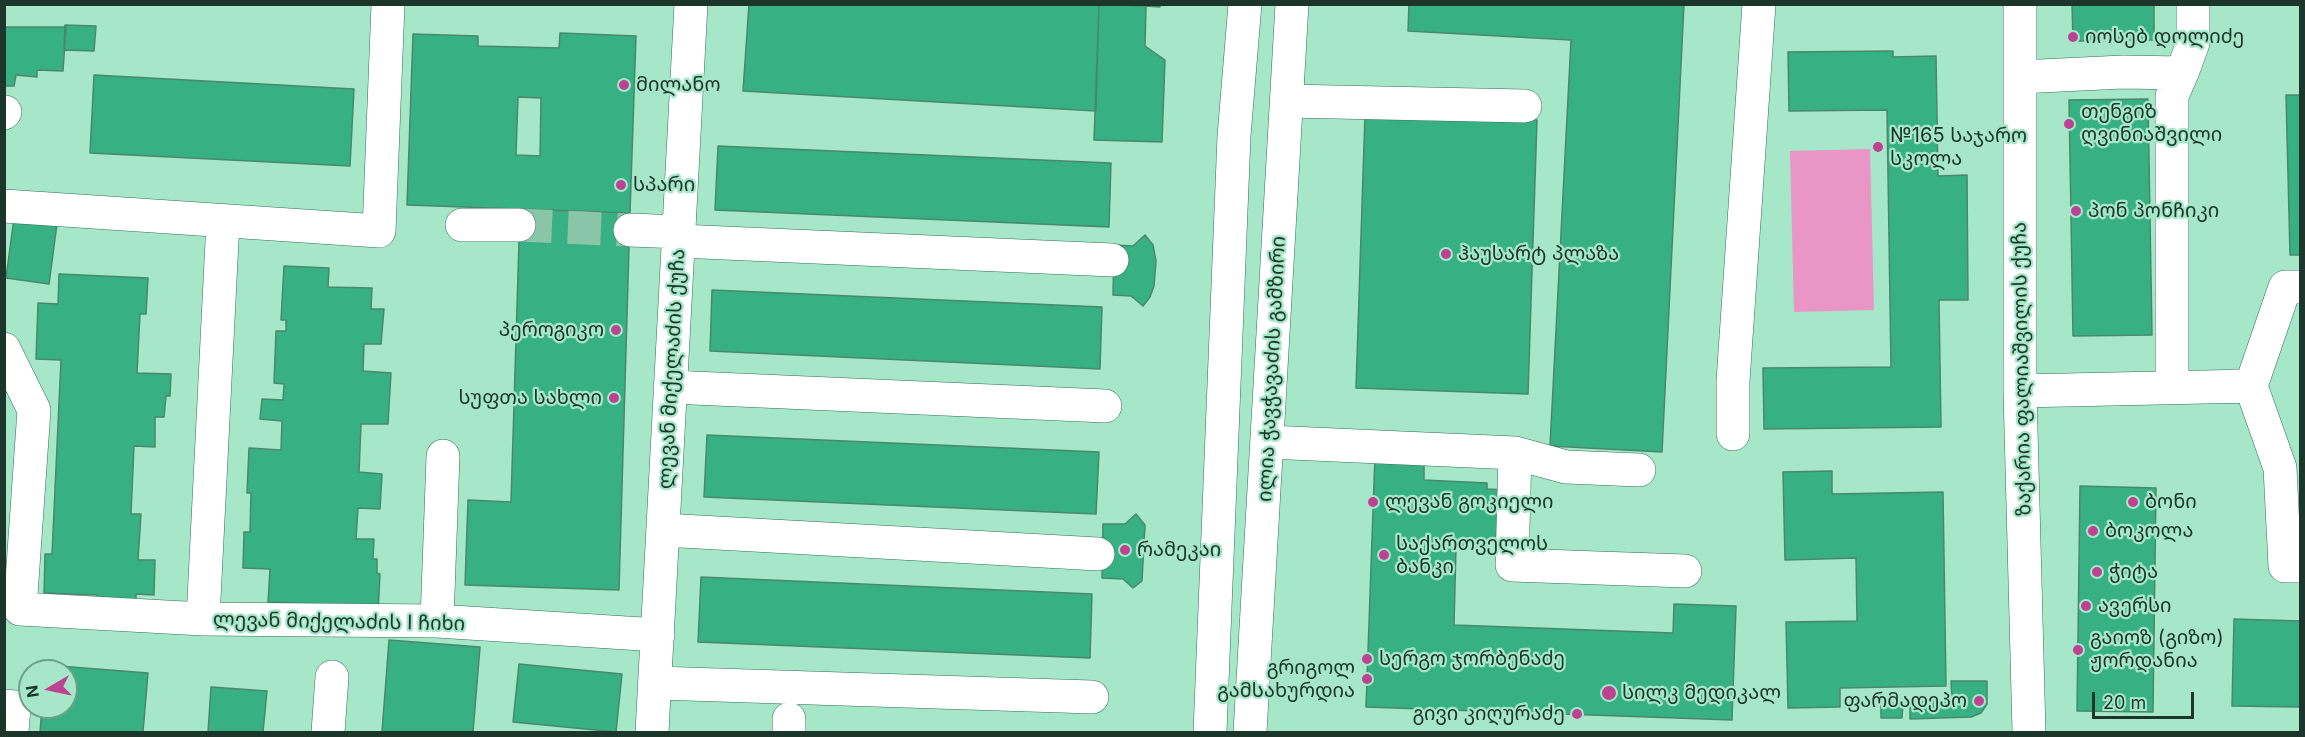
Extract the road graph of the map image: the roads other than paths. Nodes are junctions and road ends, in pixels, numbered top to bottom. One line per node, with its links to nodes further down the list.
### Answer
1 (388, 4): 13 (street)
2 (691, 4): 17 (street, ლევან მიქელაძის ქუჩა)
3 (1245, 4): 43 (street)
4 (1292, 4): 10 (street, ილია ჭავჭავაძის გამზირი)
5 (1760, 4): 26 (street)
6 (2020, 4): 9 (street, ზაქარია ფალიაშვილის ქუჩა)
7 (2193, 4): 8 (street)
8 (2182, 73): 9 (street); 23 (street)
9 (2020, 77): 24 (street, ზაქარია ფალიაშვილის ქუჩა)
10 (1287, 101): 11 (street); 27 (street, ილია ჭავჭავაძის გამზირი)
11 (1525, 106)
12 (4, 206): 13 (street)
13 (223, 221): 35 (street)
14 (462, 225): 15 (street)
15 (519, 225)
16 (630, 230): 17 (street)
17 (679, 237): 18 (street); 22 (street, ლევან მიქელაძის ქუჩა)
18 (1112, 260)
19 (2301, 287): 21 (street)
20 (4, 349): 35 (street, ლევან მიქელაძის I ჩიხი)
21 (2252, 386): 23 (street); 33 (street)
22 (670, 387): 25 (street); 31 (street, ლევან მიქელაძის ქუჩა)
23 (2172, 387): 24 (street)
24 (2020, 391): 45 (street, ზაქარია ფალიაშვილის ქუჩა)
25 (1105, 406)
26 (1733, 434)
27 (1268, 442): 28 (street); 44 (street, ილია ჭავჭავაძის გამზირი)
28 (1515, 453): 30 (street); 34 (street)
29 (443, 456): 36 (street)
30 (1639, 470)
31 (663, 530): 32 (street); 37 (street, ლევან მიქელაძის ქუჩა)
32 (1098, 554)
33 (2301, 566)
34 (1685, 571)
35 (203, 619): 36 (street, ლევან მიქელაძის I ჩიხი)
36 (437, 621): 37 (street, ლევან მიქელაძის I ჩიხი)
37 (658, 635): 39 (street, ლევან მიქელაძის ქუჩა)
38 (332, 677): 41 (street)
39 (656, 683): 40 (street); 42 (street, ლევან მიქელაძის ქუჩა)
40 (1092, 697)
41 (328, 732)
42 (652, 732)
43 (1210, 732)
44 (1250, 732)
45 (2029, 732)

